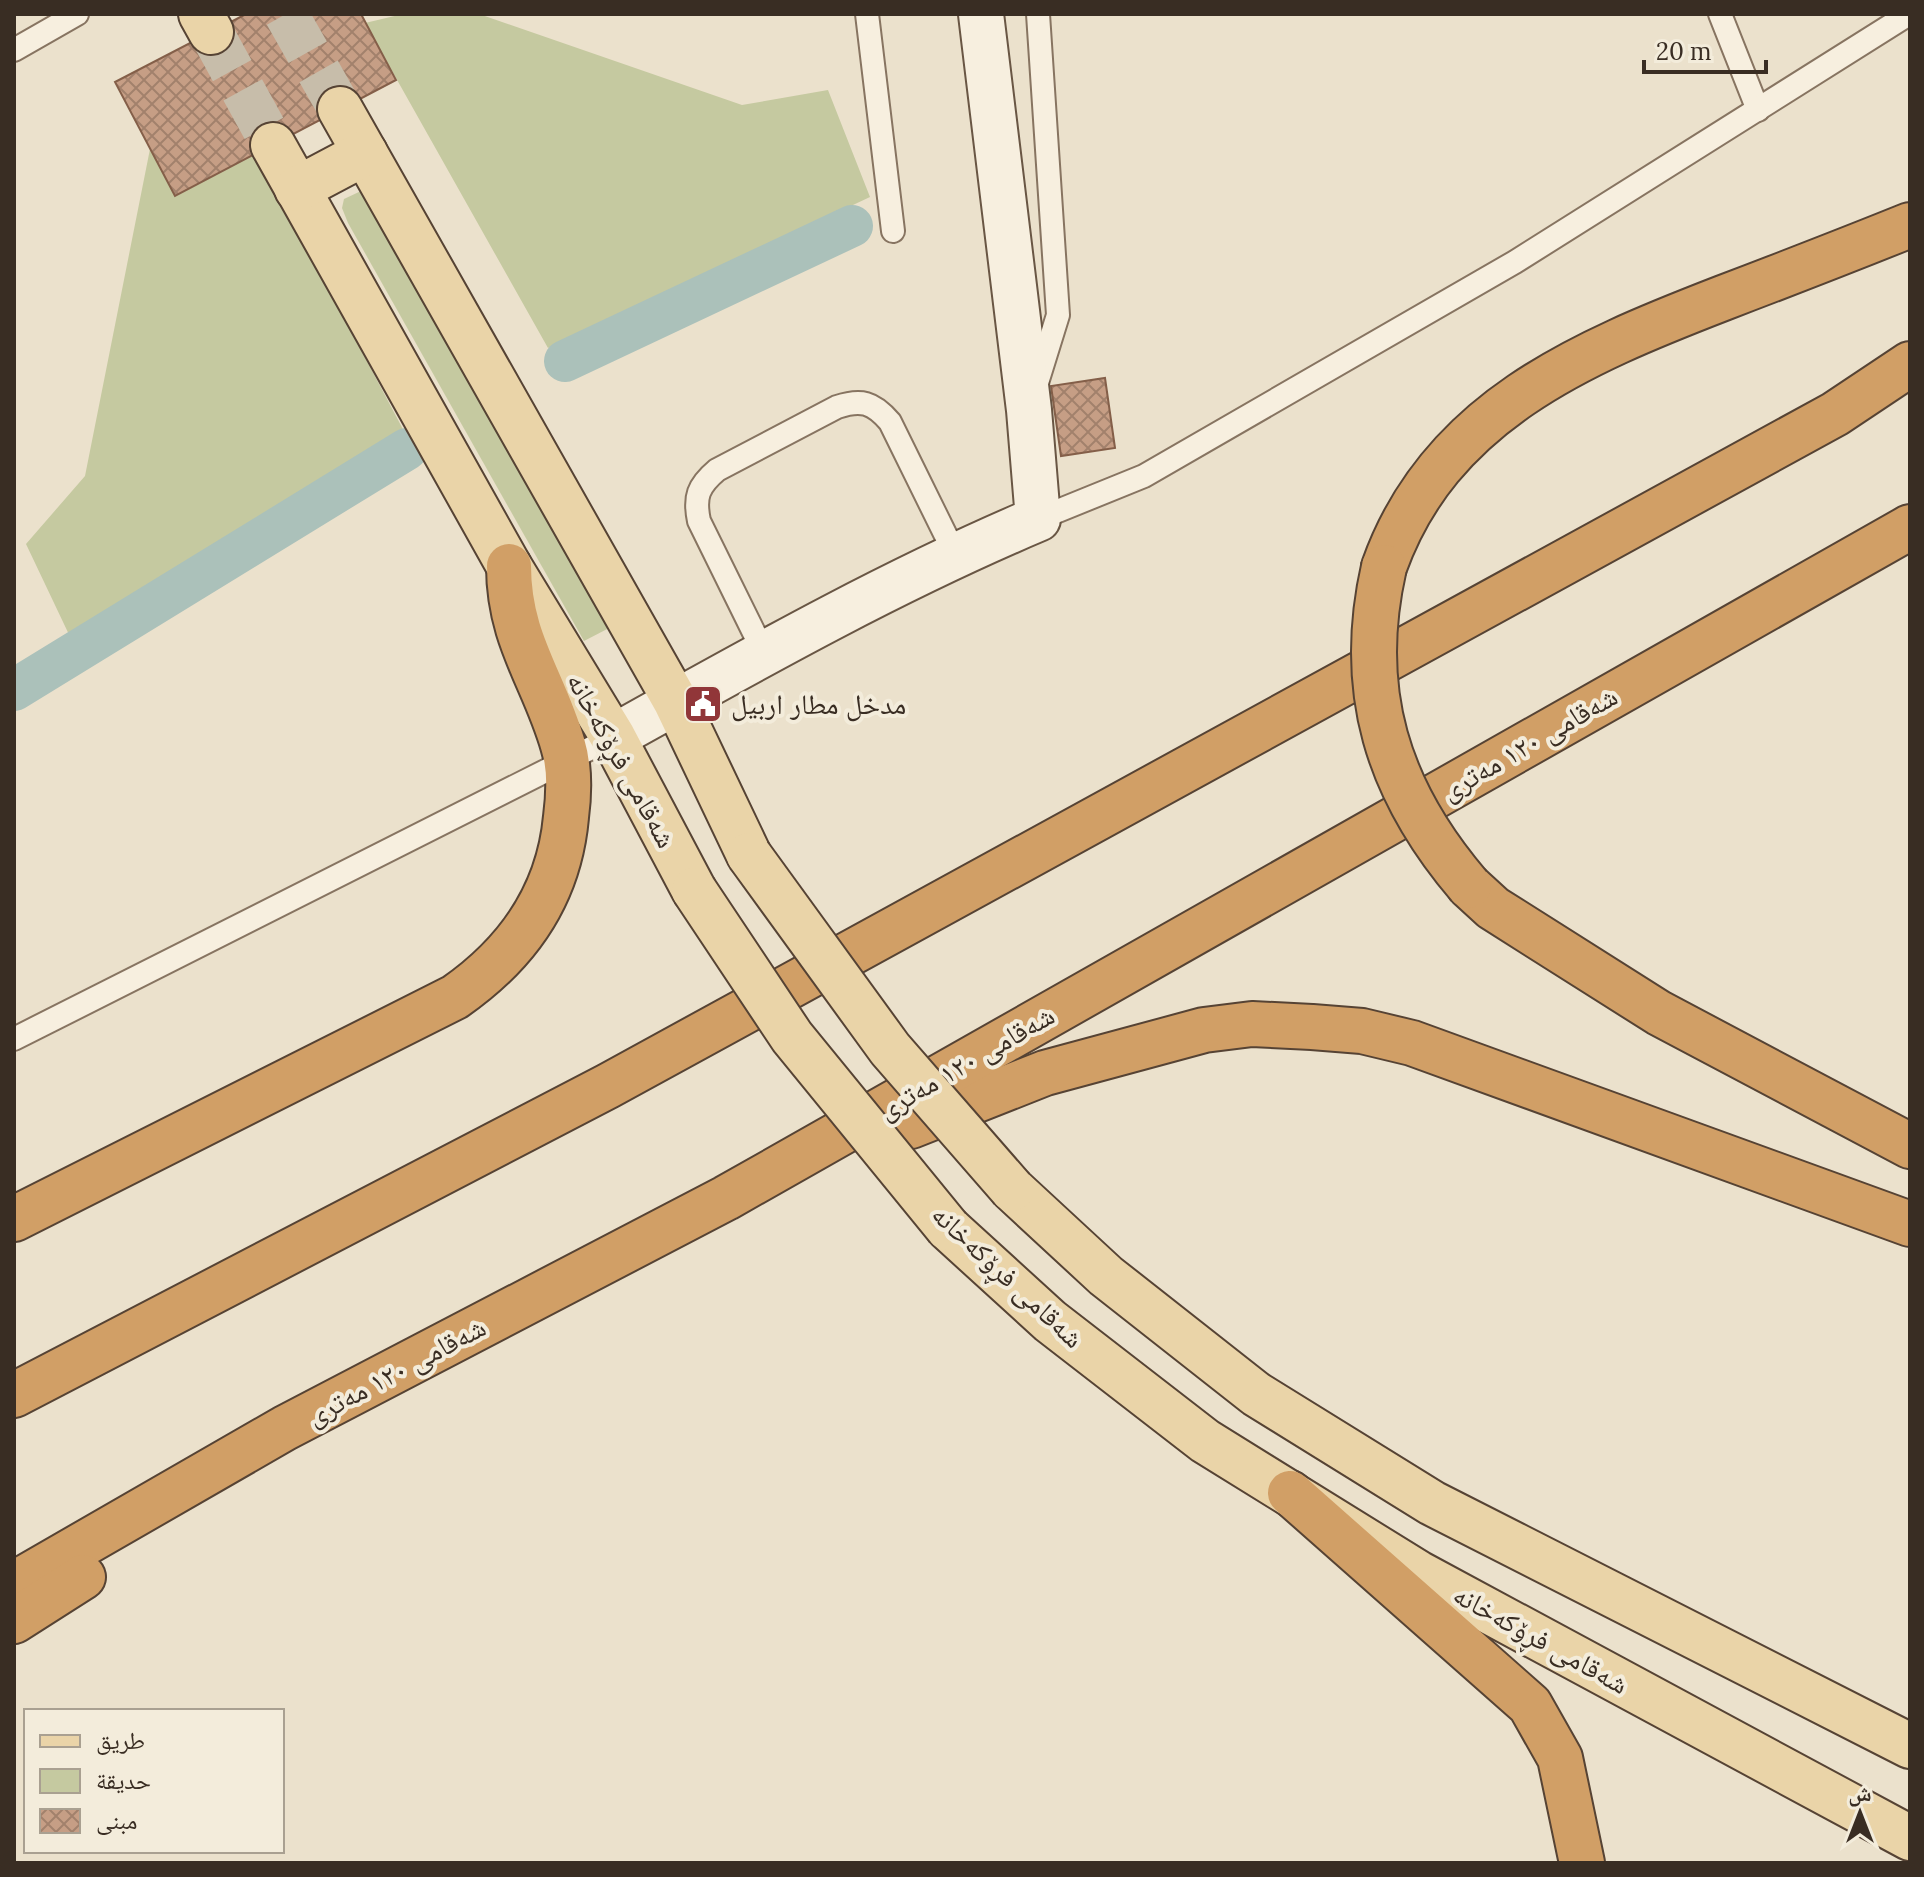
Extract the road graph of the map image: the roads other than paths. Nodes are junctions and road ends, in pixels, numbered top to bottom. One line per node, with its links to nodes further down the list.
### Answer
1 (77, 14): 7 (lane)
2 (867, 14): 14 (lane)
3 (981, 14): 16 (street)
4 (1038, 14): 16 (lane)
5 (1720, 14): 9 (lane)
6 (1909, 14): 9 (lane)
7 (14, 50)
8 (340, 109): 11 (main road)
9 (1758, 110): 17 (lane)
10 (273, 145): 12 (main road, شەقامی فڕۆکەخانە)
11 (365, 153): 12 (main road); 22 (main road)
12 (297, 189): 20 (main road, شەقامی فڕۆکەخانە)
13 (1910, 225): 26 (highway, bridge)
14 (893, 231)
15 (1910, 364): 30 (highway)
16 (1029, 410): 17 (street)
17 (1038, 519): 19 (street)
18 (1910, 527): 27 (highway, شەقامی ١٢٠ مەتری)
19 (955, 554): 21 (street); 21 (lane)
20 (509, 566): 23 (main road, شەقامی فڕۆکەخانە); 24 (highway)
21 (764, 653): 22 (street)
22 (676, 702): 23 (street); 35 (main road, bridge)
23 (613, 737): 24 (lane); 32 (main road, شەقامی فڕۆکەخانە, bridge)
24 (567, 762): 25 (lane); 28 (highway)
25 (14, 1039)
26 (1910, 1146)
27 (726, 1198): 29 (highway); 31 (highway, شەقامی ١٢٠ مەتری)
28 (14, 1219)
29 (1910, 1224)
30 (14, 1395)
31 (285, 1428): 33 (highway, شەقامی ١٢٠ مەتری); 34 (highway)
32 (1290, 1493): 36 (main road, شەقامی فڕۆکەخانە); 37 (highway)
33 (14, 1584)
34 (14, 1621)
35 (1910, 1746)
36 (1910, 1838)
37 (1582, 1863)

